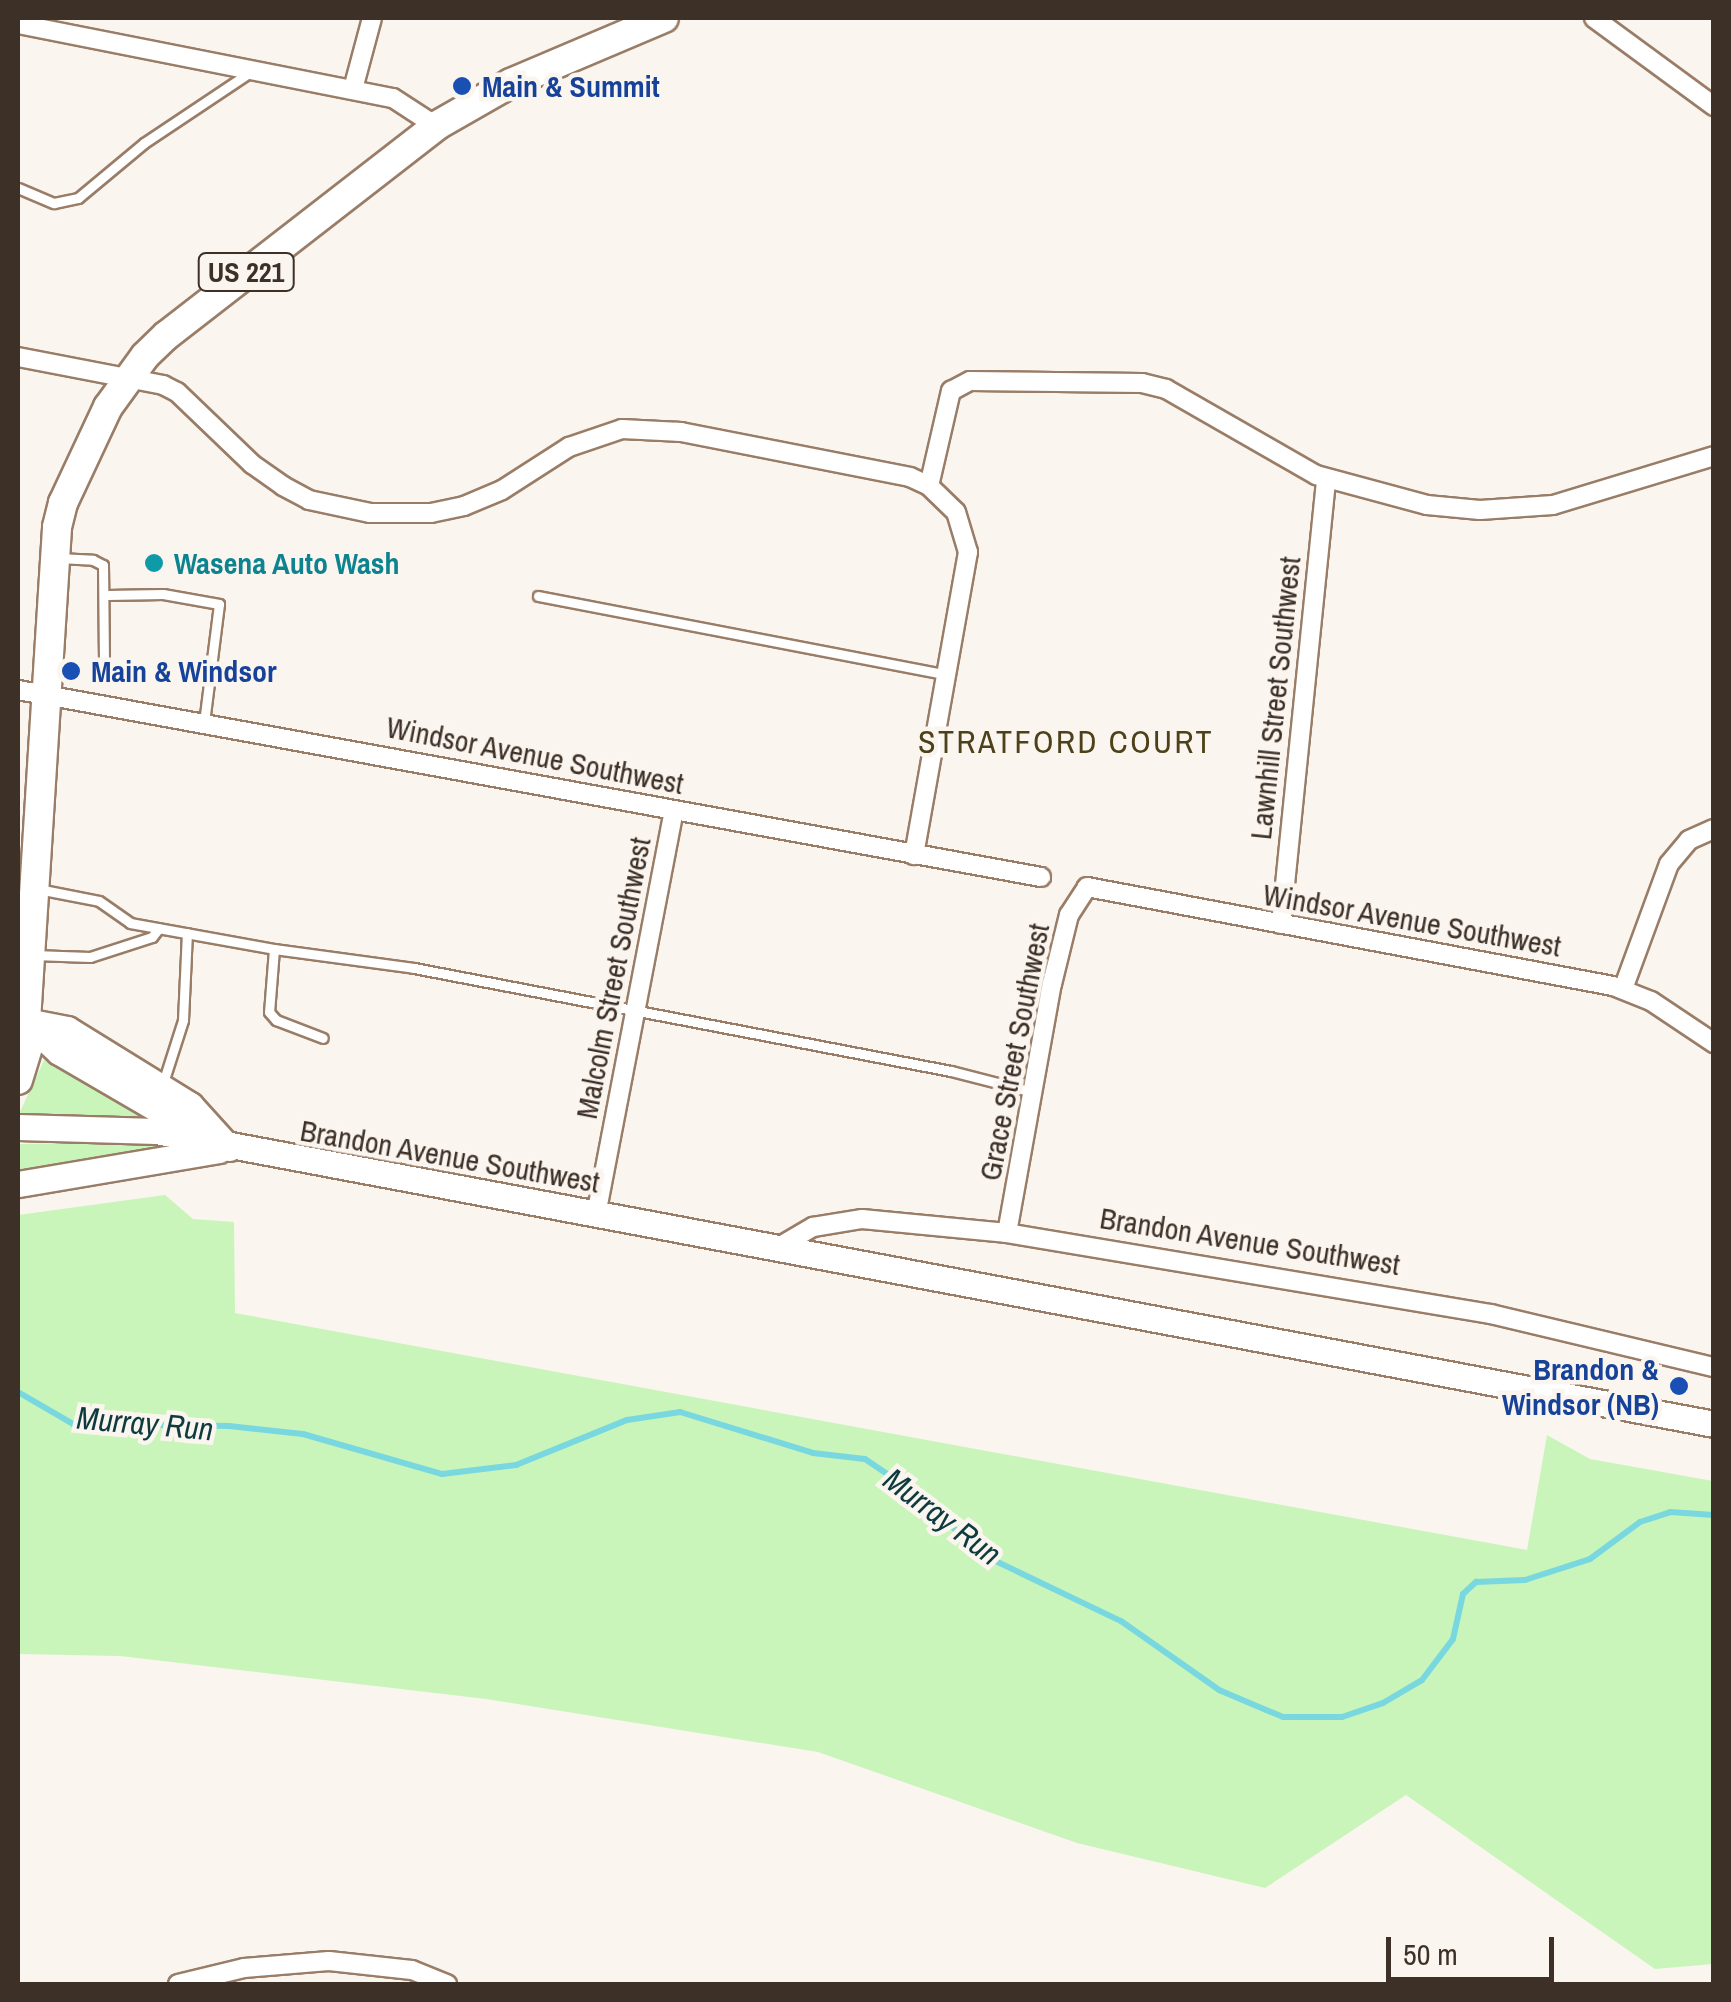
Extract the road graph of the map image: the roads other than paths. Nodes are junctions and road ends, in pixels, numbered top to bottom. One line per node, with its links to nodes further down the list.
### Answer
1 (372, 18): 6 (street)
2 (664, 18): 8 (main road, US 221)
3 (1594, 18): 7 (street)
4 (18, 24): 5 (street)
5 (255, 68): 6 (street); 9 (lane)
6 (353, 89): 8 (street)
7 (1714, 106)
8 (436, 126): 11 (main road, US 221)
9 (18, 188)
10 (18, 357): 11 (street)
11 (128, 379): 14 (street); 15 (main road, US 221)
12 (1714, 456): 13 (street)
13 (1326, 479): 14 (street); 29 (street, Lawnhill Street Southwest)
14 (929, 486): 19 (street)
15 (55, 558): 16 (lane); 21 (main road, US 221)
16 (106, 595): 18 (lane); 22 (lane)
17 (538, 596): 19 (lane)
18 (104, 660)
19 (946, 675): 25 (street)
20 (18, 690): 21 (street, Windsor Avenue Southwest)
21 (47, 695): 22 (street, Windsor Avenue Southwest); 28 (main road, US 221)
22 (204, 723): 23 (street, Windsor Avenue Southwest)
23 (674, 810): 25 (street, Windsor Avenue Southwest); 35 (street, Malcolm Street Southwest)
24 (1714, 828): 34 (street)
25 (914, 855): 26 (street, Windsor Avenue Southwest)
26 (1041, 877)
27 (1087, 887): 29 (street, Windsor Avenue Southwest); 41 (street, Grace Street Southwest)
28 (35, 889): 30 (lane); 33 (main road, US 221)
29 (1281, 924): 34 (street, Windsor Avenue Southwest)
30 (159, 928): 31 (lane); 33 (lane)
31 (187, 932): 32 (lane); 40 (lane)
32 (274, 949): 35 (lane); 37 (lane)
33 (30, 955): 36 (main road, US 221)
34 (1623, 989): 38 (street, Windsor Avenue Southwest)
35 (635, 1010): 41 (lane); 45 (street, Malcolm Street Southwest)
36 (20, 1023): 39 (main road, US 221); 40 (main road); 43 (main road)
37 (323, 1038)
38 (1714, 1043)
39 (18, 1080)
40 (162, 1087): 43 (main road)
41 (1033, 1092): 46 (street, Grace Street Southwest)
42 (18, 1126): 43 (main road, Brandon Avenue Southwest)
43 (228, 1148): 44 (main road, Brandon Avenue Southwest); 45 (main road, Brandon Avenue Southwest)
44 (18, 1184)
45 (596, 1216): 47 (main road, Brandon Avenue Southwest)
46 (1007, 1233): 47 (street, Brandon Avenue Southwest); 48 (street, Brandon Avenue Southwest)
47 (777, 1248): 49 (main road, Brandon Avenue Southwest)
48 (1714, 1367)
49 (1714, 1424)
50 (178, 1984): 51 (street)
51 (447, 1984)

